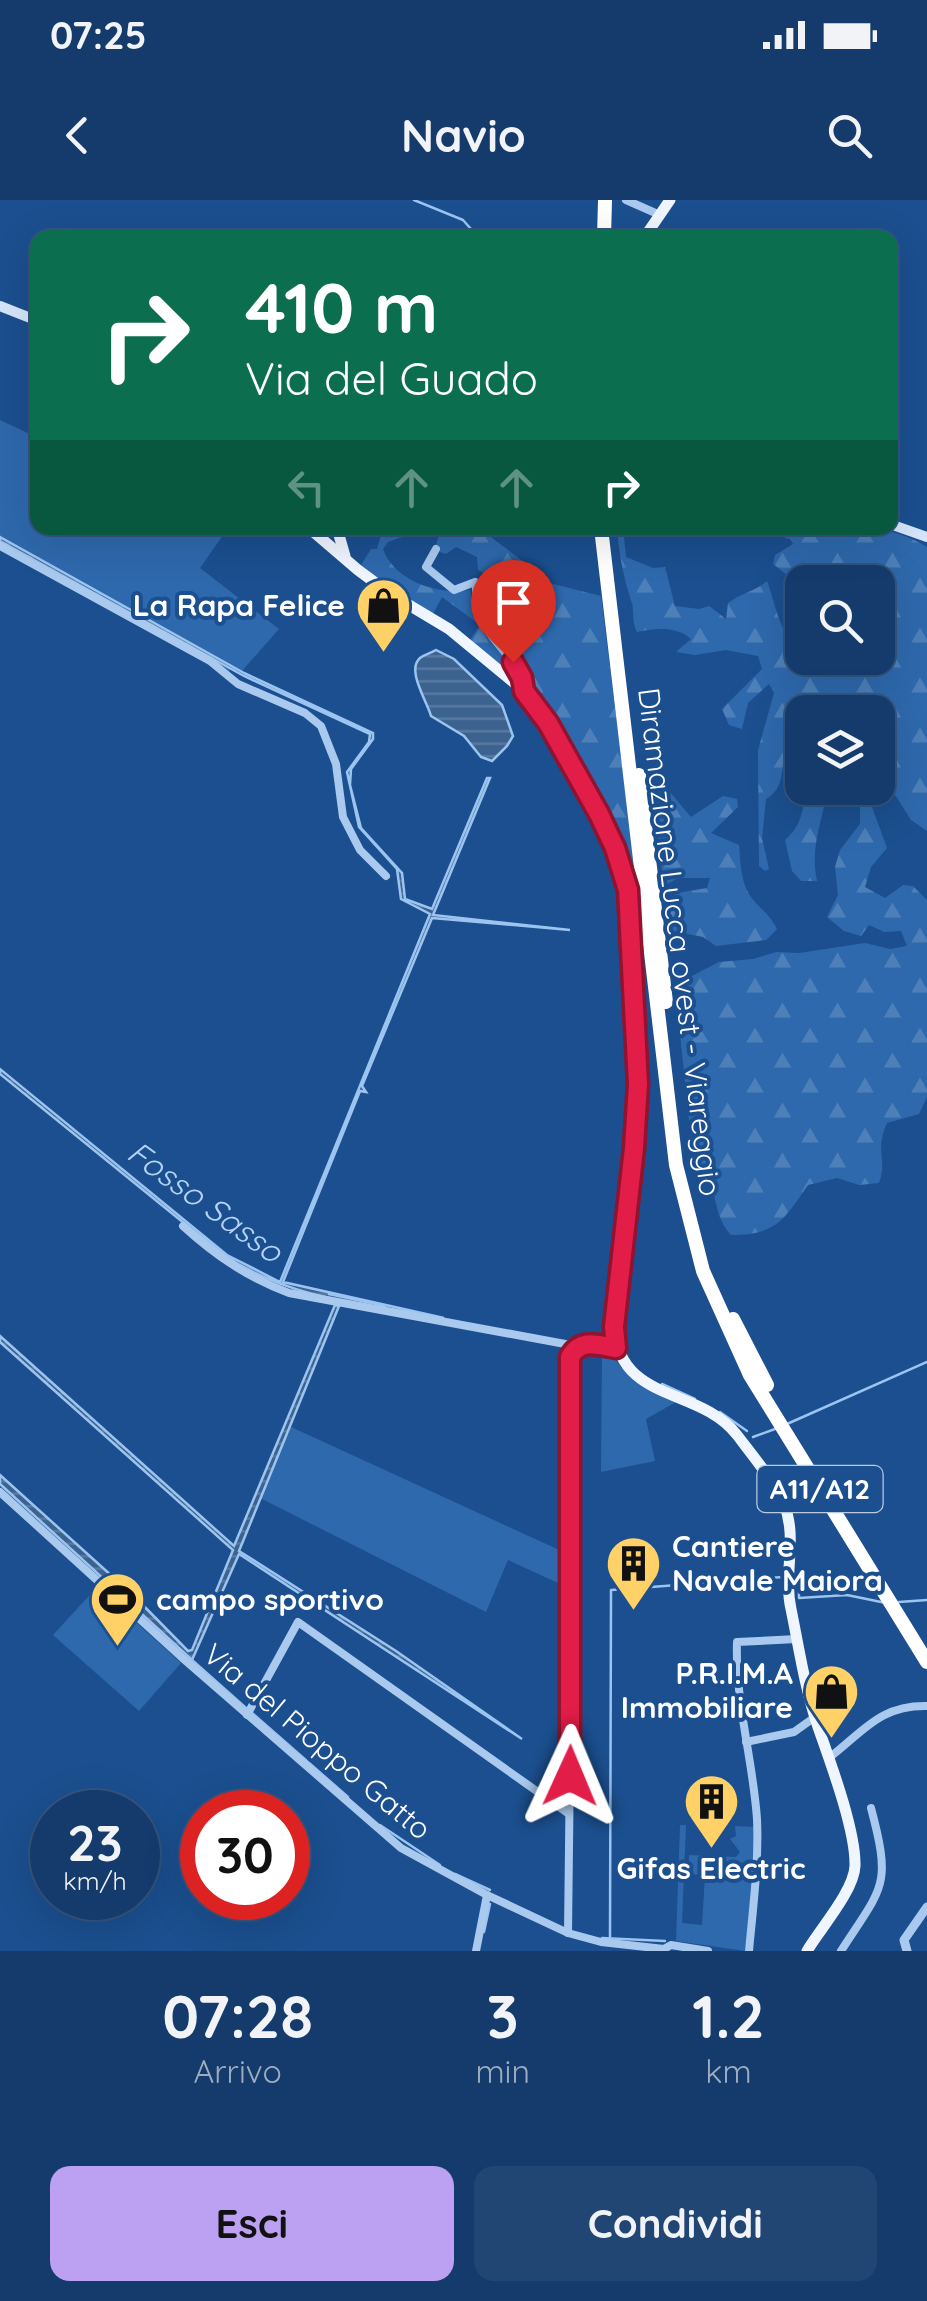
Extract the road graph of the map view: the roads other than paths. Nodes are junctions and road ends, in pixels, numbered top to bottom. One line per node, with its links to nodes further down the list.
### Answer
1 (596, 200): 6 (highway)
2 (605, 200): 7 (highway)
3 (626, 200): 5 (street)
4 (670, 200): 5 (main road)
5 (657, 220): 8 (main road); 9 (main road)
6 (596, 230)
7 (604, 230)
8 (643, 230)
9 (650, 230)
10 (0, 306): 11 (main road)
11 (30, 318)
12 (898, 527): 17 (main road)
13 (317, 535): 20 (main road)
14 (336, 535): 20 (main road)
15 (602, 535): 21 (highway, Diramazione Lucca ovest - Viareggio / A11/A12)
16 (611, 535): 21 (highway, Diramazione Lucca ovest - Viareggio / A11/A12)
17 (927, 538)
18 (0, 546): 23 (street)
19 (436, 549): 22 (street)
20 (346, 560): 22 (main road)
21 (620, 658): 25 (highway, Diramazione Lucca ovest - Viareggio / A11/A12)
22 (524, 691): 27 (main road)
23 (386, 876)
24 (183, 1226): 26 (street)
25 (723, 1309): 30 (highway, Diramazione Lucca ovest - Viareggio / A11/A12); 31 (highway, Diramazione Lucca ovest - Viareggio / A11/A12)
26 (576, 1346): 27 (street); 38 (street)
27 (616, 1348): 29 (main road)
28 (0, 1492): 33 (street, Via del Pioppo Gatto)
29 (798, 1639): 34 (main road); 35 (street)
30 (927, 1645)
31 (927, 1662)
32 (927, 1706): 36 (street)
33 (249, 1711): 38 (street); 39 (street, Via del Pioppo Gatto)
34 (815, 1717): 35 (street); 36 (main road)
35 (746, 1742): 44 (street)
36 (830, 1757): 45 (main road)
37 (871, 1808): 46 (street)
38 (569, 1814): 41 (street)
39 (487, 1895): 41 (street, Via del Pioppo Gatto); 42 (street)
40 (927, 1907): 47 (street)
41 (568, 1933): 43 (street, Via del Pioppo Gatto)
42 (476, 1951)
43 (708, 1951)
44 (749, 1951)
45 (807, 1951)
46 (841, 1951)
47 (907, 1951)

